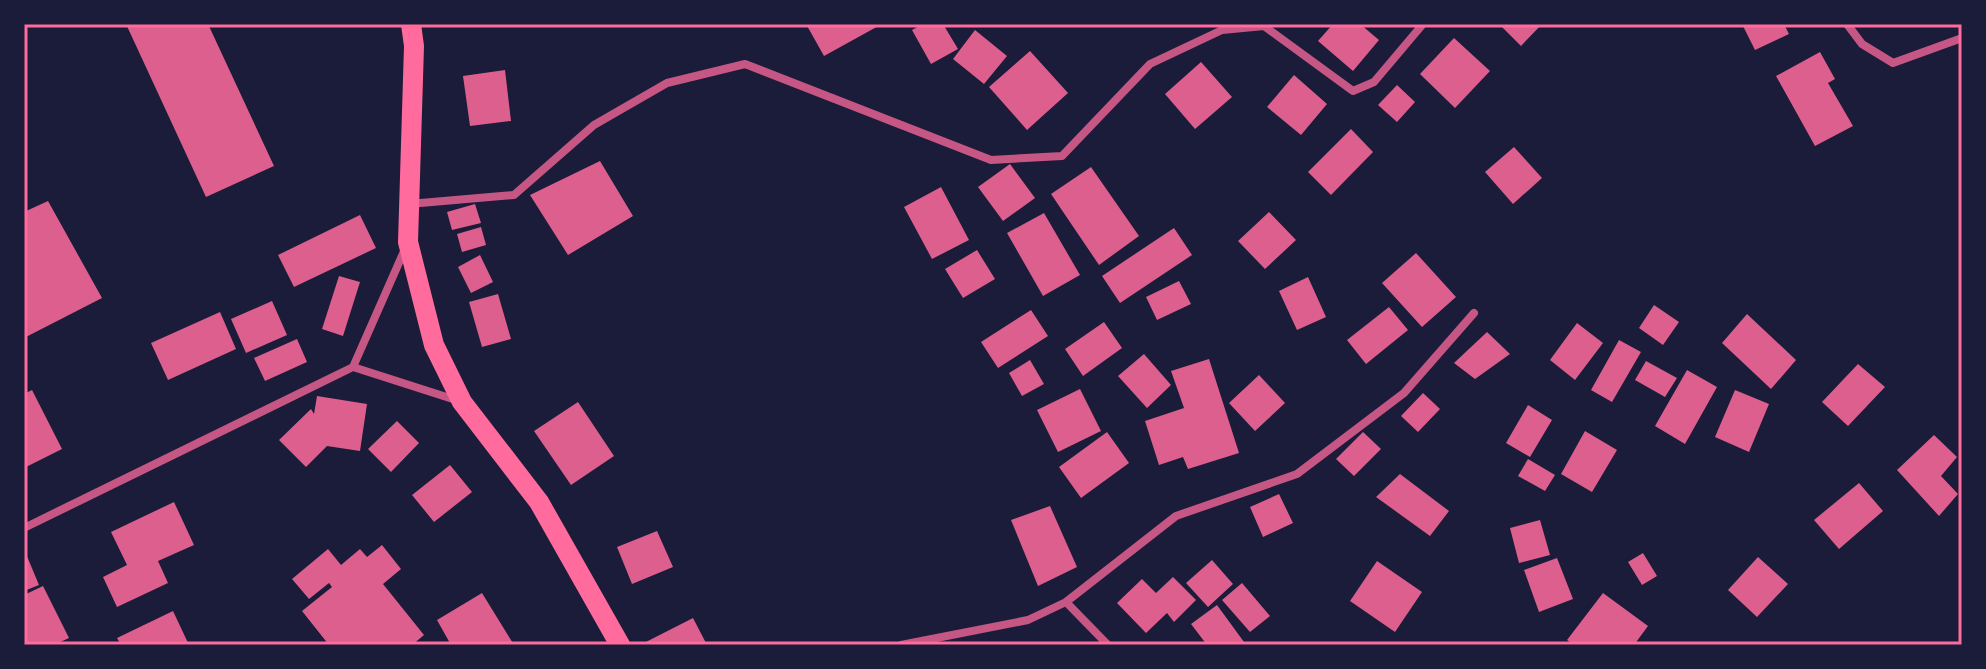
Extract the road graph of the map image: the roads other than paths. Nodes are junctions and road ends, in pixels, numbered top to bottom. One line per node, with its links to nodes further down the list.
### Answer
1 (411, 24): 5 (highway)
2 (1423, 24): 5 (street)
3 (1847, 24): 4 (street)
4 (1962, 38)
5 (408, 204): 6 (highway)
6 (408, 242): 8 (street); 9 (highway)
7 (1474, 313): 11 (street)
8 (353, 367): 9 (street); 10 (street)
9 (462, 402): 12 (highway)
10 (24, 528)
11 (1066, 602): 13 (street); 14 (street)
12 (620, 645)
13 (901, 645)
14 (1108, 645)

